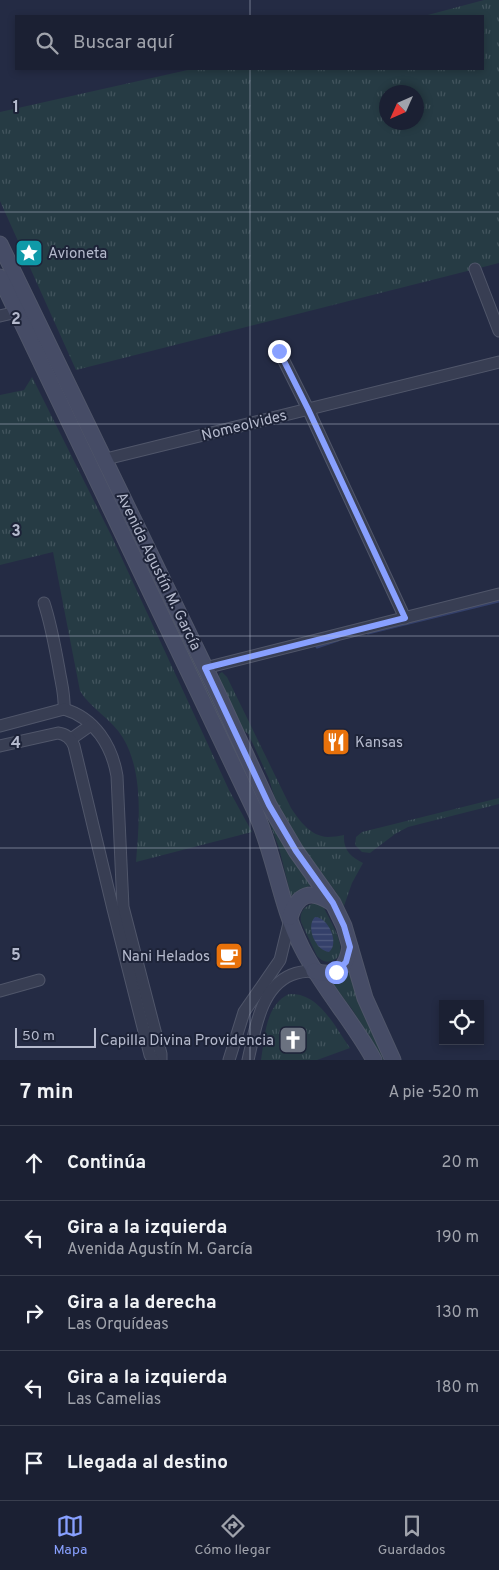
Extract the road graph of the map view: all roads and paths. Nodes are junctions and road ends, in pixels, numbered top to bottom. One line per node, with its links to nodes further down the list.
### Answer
1 (0, 244): 10 (main road, Avenida Agustín M. García)
2 (475, 269): 6 (street)
3 (0, 277): 4 (main road, Avenida Agustín M. García)
4 (17, 312): 5 (street); 25 (main road, Avenida Agustín M. García)
5 (0, 316)
6 (499, 331)
7 (279, 351): 9 (street)
8 (499, 362): 9 (street, Nomeolvides)
9 (308, 409): 10 (street, Nomeolvides); 13 (street)
10 (106, 460): 14 (main road, Avenida Agustín M. García)
11 (499, 594): 13 (street)
12 (44, 602): 15 (street)
13 (405, 618): 14 (street)
14 (205, 668): 24 (main road, Avenida Agustín M. García)
15 (64, 709): 16 (street); 17 (street)
16 (44, 713): 18 (street); 19 (street)
17 (90, 725): 20 (street); 22 (street)
18 (0, 726)
19 (49, 734): 20 (street); 21 (street)
20 (71, 739): 23 (street)
21 (0, 746)
22 (122, 871): 23 (street); 33 (street)
23 (106, 876): 32 (street)
24 (333, 903): 25 (main road); 26 (main road, Avenida Agustín M. García)
25 (290, 918): 27 (main road, Avenida Agustín M. García); 29 (street)
26 (350, 947): 27 (main road); 36 (main road, Avenida Agustín M. García)
27 (314, 971): 29 (street); 35 (main road, Avenida Agustín M. García)
28 (39, 980): 30 (street)
29 (266, 990): 31 (street); 34 (street)
30 (0, 991)
31 (230, 1058): 34 (street)
32 (153, 1060)
33 (161, 1060)
34 (247, 1060)
35 (374, 1060)
36 (393, 1060)

